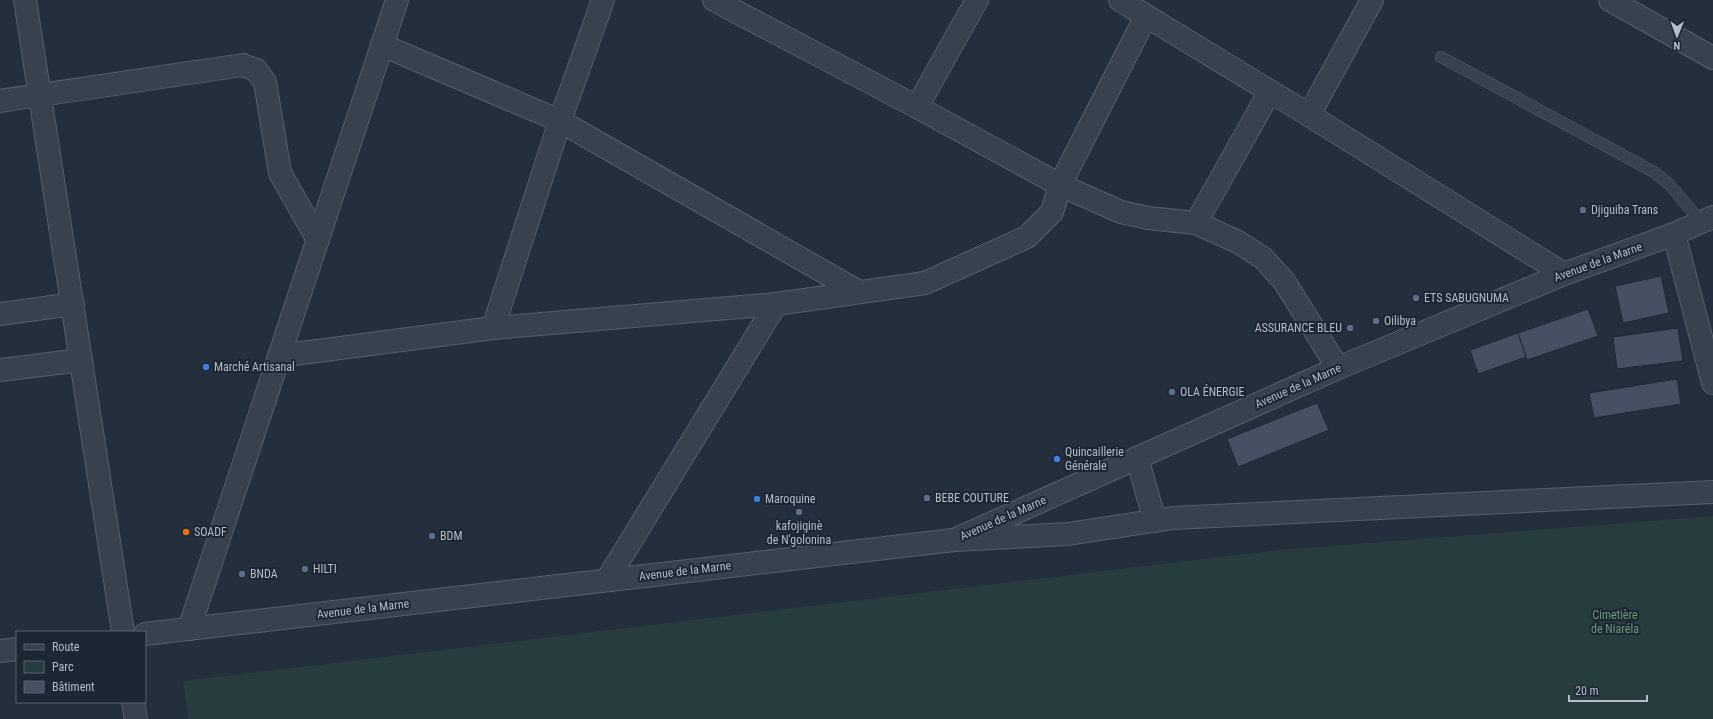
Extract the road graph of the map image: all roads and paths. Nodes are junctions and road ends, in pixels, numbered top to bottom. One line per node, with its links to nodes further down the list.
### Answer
1 (25, 0): 14 (street)
2 (397, 0): 10 (street)
3 (603, 0): 18 (street)
4 (714, 0): 16 (street)
5 (977, 0): 16 (street)
6 (1120, 0): 9 (street)
7 (1372, 0): 17 (street)
8 (1610, 0): 12 (street)
9 (1146, 16): 13 (street); 19 (street)
10 (382, 45): 18 (street); 23 (street)
11 (1441, 57): 20 (lane)
12 (1713, 58)
13 (1270, 91): 17 (street); 21 (street)
14 (39, 96): 15 (street); 23 (street); 26 (street)
15 (0, 101)
16 (917, 107): 19 (street)
17 (1309, 115): 24 (street)
18 (560, 121): 25 (street); 29 (street)
19 (1060, 185): 21 (street); 25 (street)
20 (1709, 217): 22 (street, Avenue de la Marne)
21 (1196, 224): 32 (street)
22 (1674, 234): 24 (street, Avenue de la Marne); 34 (street)
23 (318, 240): 30 (street)
24 (1564, 274): 32 (street, Avenue de la Marne)
25 (858, 292): 27 (street)
26 (73, 304): 28 (street); 31 (street)
27 (776, 304): 29 (street); 39 (street)
28 (0, 314)
29 (493, 328): 30 (street)
30 (279, 356): 40 (street)
31 (81, 360): 33 (street); 41 (street)
32 (1338, 368): 35 (street, Avenue de la Marne)
33 (0, 370)
34 (1713, 383)
35 (1137, 458): 37 (street); 38 (street, Avenue de la Marne)
36 (1713, 492): 37 (street)
37 (1155, 521): 38 (street)
38 (954, 540): 39 (street, Avenue de la Marne)
39 (607, 580): 40 (street, Avenue de la Marne)
40 (189, 629): 42 (street, Avenue de la Marne)
41 (123, 631)
42 (146, 634)
43 (16, 649): 44 (street)
44 (0, 651)
45 (133, 703): 46 (street)
46 (136, 719)

